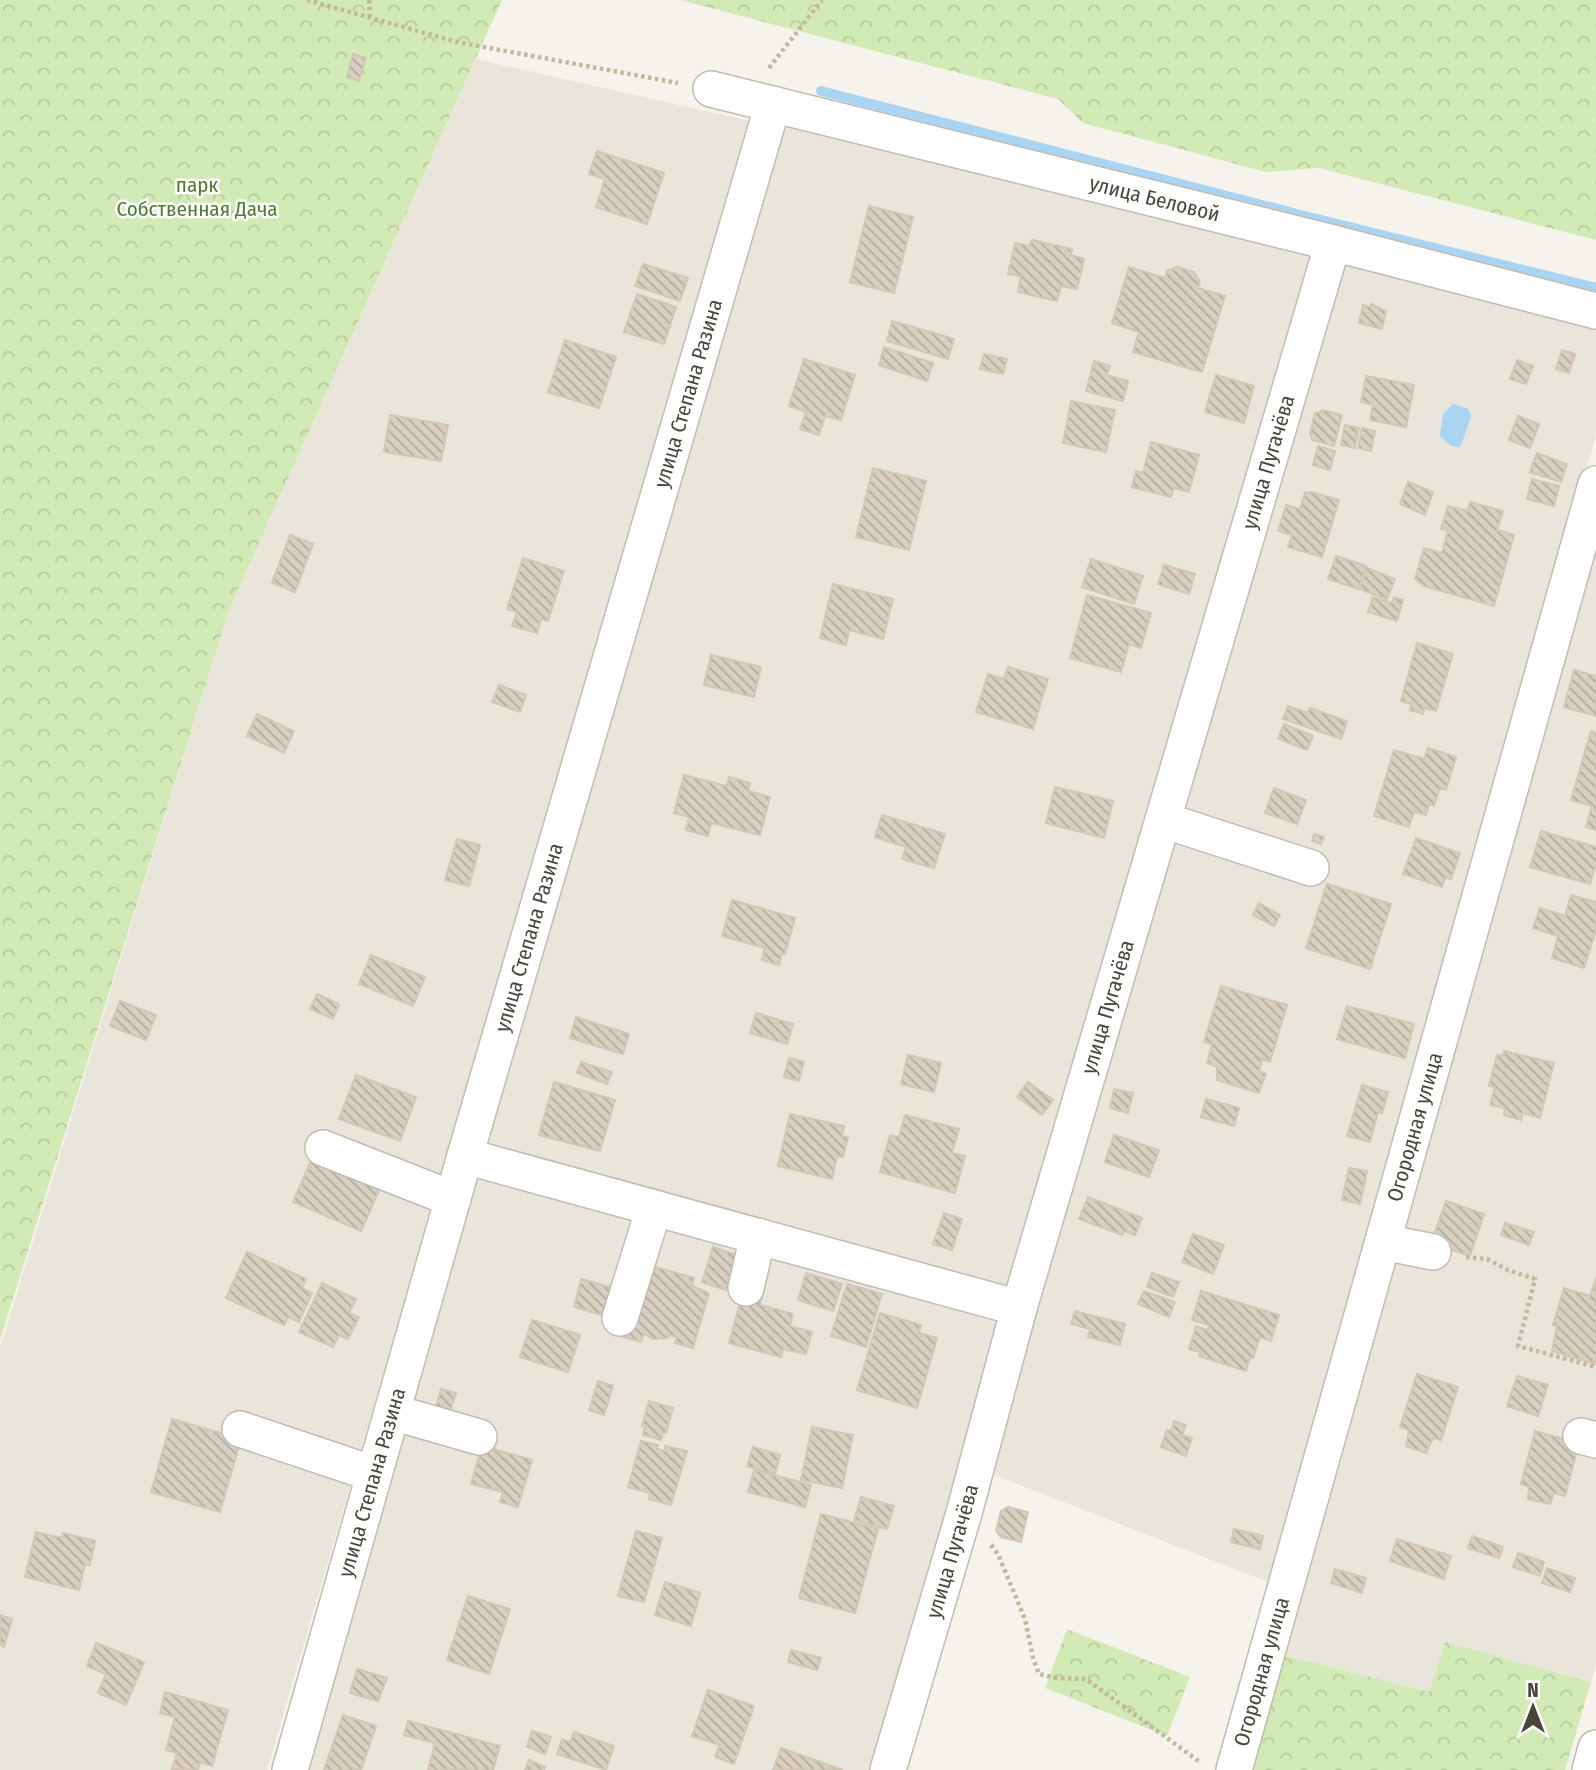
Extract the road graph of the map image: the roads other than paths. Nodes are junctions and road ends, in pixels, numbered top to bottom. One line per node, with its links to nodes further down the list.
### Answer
1 (711, 89): 2 (street, улица Беловой)
2 (759, 101): 3 (street, улица Беловой); 9 (street, улица Степана Разина)
3 (1333, 243): 4 (street, улица Беловой); 6 (street, улица Пугачёва)
4 (1596, 311)
5 (1596, 484): 13 (street, Огородная улица)
6 (1163, 820): 7 (street); 16 (street, улица Пугачёва)
7 (1311, 868)
8 (323, 1148): 10 (street)
9 (465, 1156): 10 (street, улица Степана Разина); 11 (street)
10 (453, 1199): 18 (street, улица Степана Разина)
11 (654, 1208): 12 (street); 17 (street)
12 (758, 1236): 15 (street); 16 (street)
13 (1383, 1242): 14 (street); 23 (street, Огородная улица)
14 (1433, 1252)
15 (746, 1288)
16 (1019, 1308): 25 (street, улица Пугачёва)
17 (620, 1318)
18 (392, 1412): 20 (street); 21 (street, улица Степана Разина)
19 (240, 1429): 21 (street)
20 (479, 1437)
21 (374, 1474): 24 (street, улица Степана Разина)
22 (1596, 1748): 26 (street)
23 (1218, 1767)
24 (290, 1770)
25 (888, 1770)
26 (1590, 1770)

